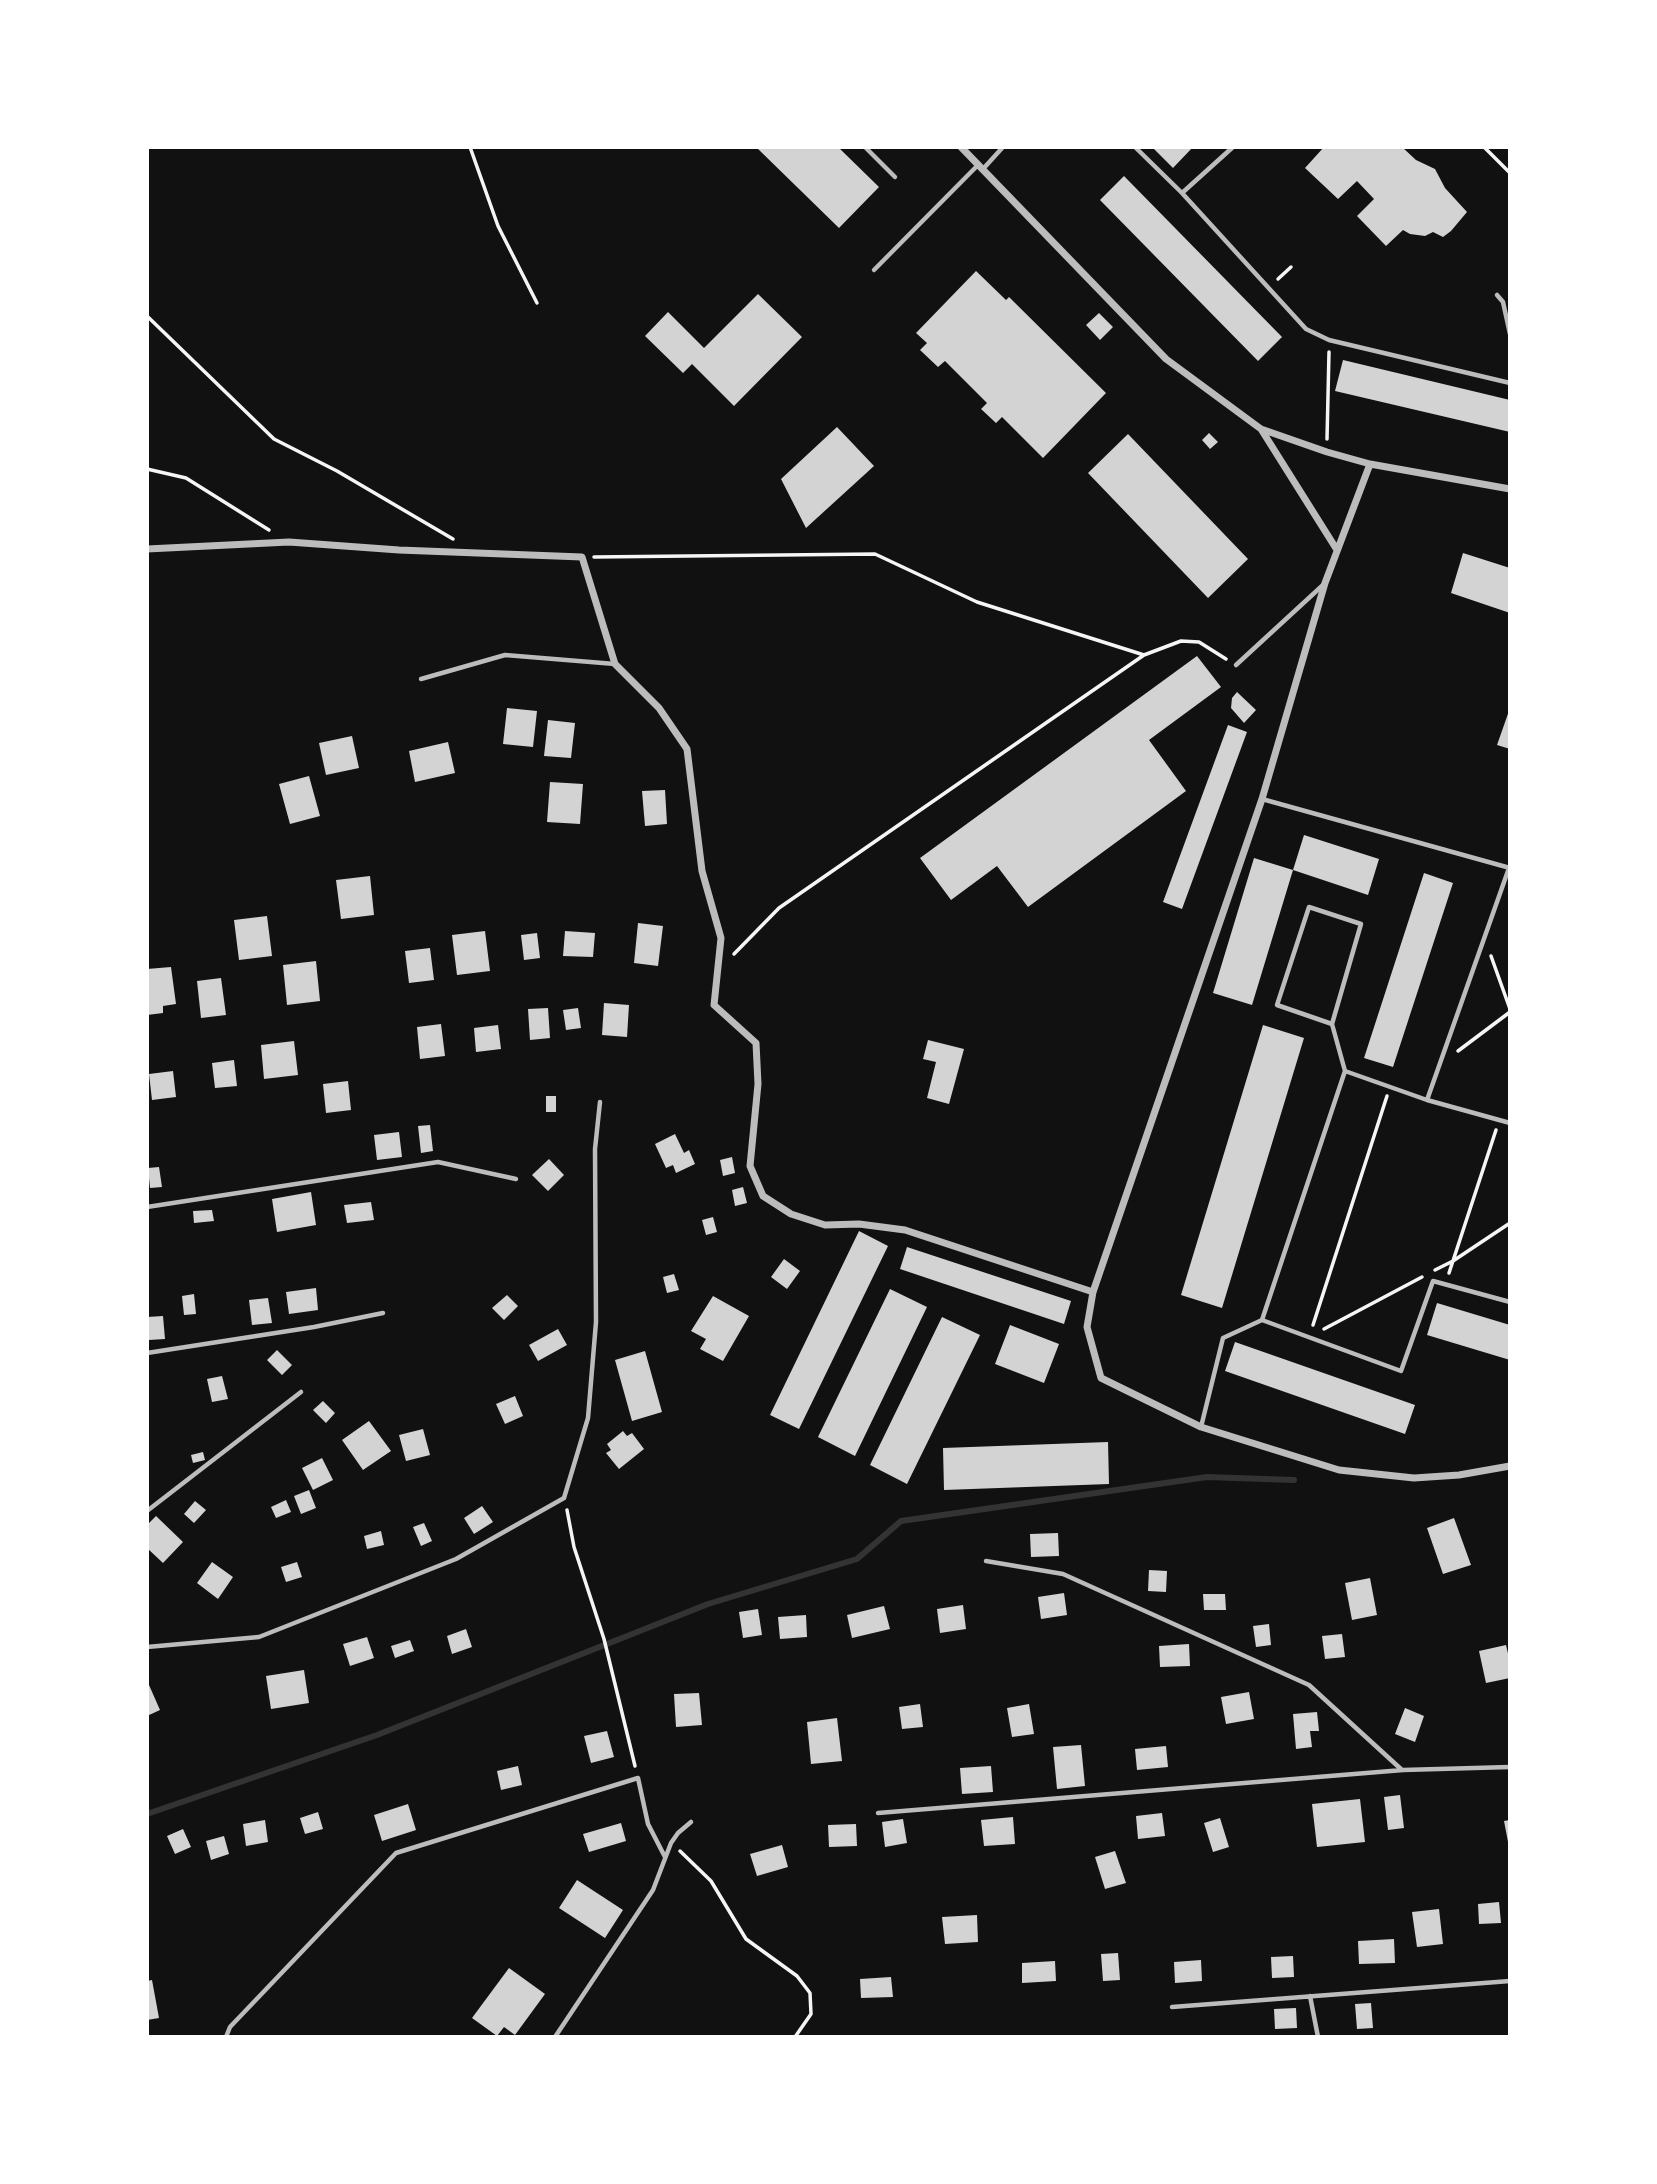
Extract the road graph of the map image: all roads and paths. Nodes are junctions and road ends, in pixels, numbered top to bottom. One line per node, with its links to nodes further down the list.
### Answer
1 (470, 147): 16 (path)
2 (865, 147): 10 (lane)
3 (961, 147): 8 (street)
4 (1003, 147): 8 (lane)
5 (1135, 147): 11 (lane)
6 (1233, 147): 11 (lane)
7 (1484, 147): 9 (path)
8 (981, 166): 13 (lane); 21 (street)
9 (1510, 173)
10 (895, 177)
11 (1182, 193): 14 (lane)
12 (1291, 267): 14 (path)
13 (874, 270)
14 (1268, 288): 19 (lane)
15 (1497, 295): 18 (lane)
16 (537, 303)
17 (147, 317): 26 (path)
18 (1510, 334)
19 (1329, 340): 20 (lane); 22 (path)
20 (1510, 383)
21 (1261, 429): 22 (street); 29 (street)
22 (1327, 452): 23 (street)
23 (1370, 464): 25 (street); 29 (street)
24 (147, 469): 27 (path)
25 (1510, 489)
26 (456, 540)
27 (289, 542): 28 (street); 30 (street)
28 (147, 550)
29 (1337, 550): 31 (street)
30 (582, 557): 32 (path); 33 (street)
31 (1325, 583): 34 (lane); 36 (street)
32 (1144, 655): 34 (path); 39 (path)
33 (615, 664): 35 (lane); 54 (street)
34 (1237, 665)
35 (421, 679)
36 (1262, 799): 37 (lane); 54 (street)
37 (1510, 868): 38 (lane)
38 (1485, 937): 40 (path); 42 (lane)
39 (731, 963)
40 (1510, 1011): 42 (path)
41 (1332, 1024): 41 (lane); 43 (lane)
42 (1439, 1064): 45 (lane)
43 (1345, 1071): 44 (lane); 57 (lane)
44 (1390, 1087): 45 (lane); 58 (path)
45 (1427, 1100): 47 (lane)
46 (600, 1102): 63 (lane)
47 (1499, 1120): 48 (lane); 52 (path)
48 (1510, 1123)
49 (516, 1179): 50 (lane)
50 (147, 1207)
51 (1510, 1223): 52 (path)
52 (1453, 1261): 53 (path); 58 (path)
53 (1446, 1285): 55 (lane); 58 (lane)
54 (1093, 1292): 61 (street)
55 (1510, 1303)
56 (383, 1313): 59 (lane)
57 (1262, 1320): 58 (lane); 61 (lane)
58 (1309, 1337)
59 (147, 1353)
60 (301, 1392): 64 (lane)
61 (1201, 1427): 62 (street)
62 (1510, 1466)
63 (564, 1498): 66 (lane); 69 (path)
64 (147, 1511)
65 (986, 1561): 68 (lane)
66 (147, 1647)
67 (1510, 1767): 68 (lane)
68 (1403, 1770): 70 (lane)
69 (638, 1778): 73 (lane); 77 (lane)
70 (878, 1813)
71 (691, 1822): 72 (lane)
72 (671, 1843): 73 (lane); 79 (path)
73 (665, 1857): 78 (lane)
74 (1510, 1981): 75 (lane)
75 (1310, 1996): 76 (lane); 80 (lane)
76 (1172, 2007)
77 (226, 2037)
78 (555, 2037)
79 (795, 2037)
80 (1318, 2037)

